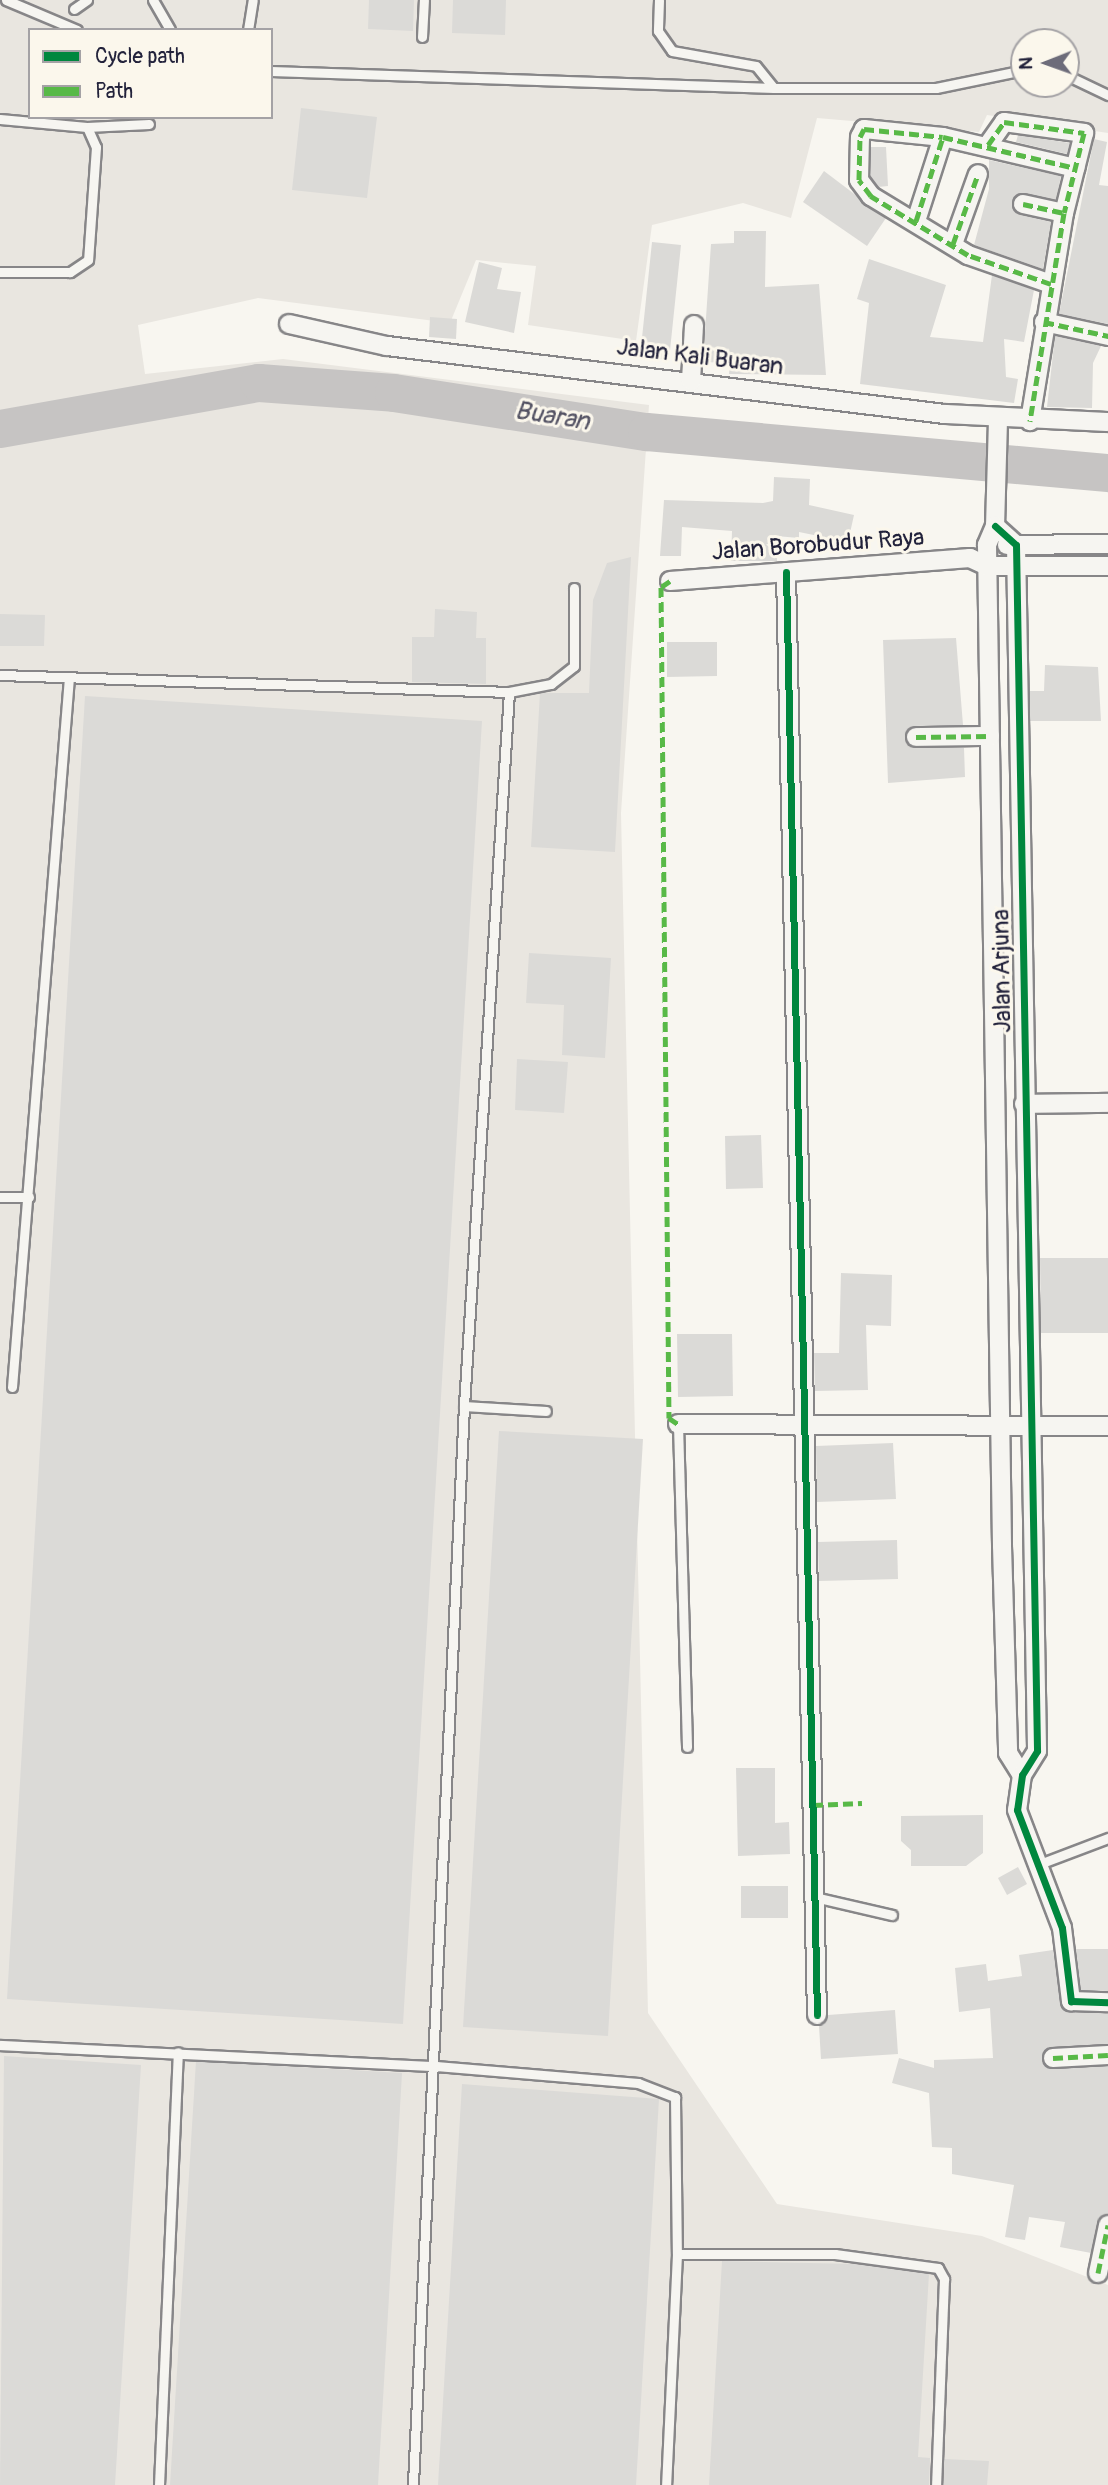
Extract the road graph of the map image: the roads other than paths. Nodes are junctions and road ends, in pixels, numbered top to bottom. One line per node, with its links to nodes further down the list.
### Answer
1 (6, 0): 8 (lane)
2 (87, 0): 7 (lane)
3 (153, 0): 9 (lane)
4 (253, 0): 10 (lane)
5 (424, 0): 11 (lane)
6 (659, 0): 15 (lane)
7 (74, 9)
8 (72, 28)
9 (169, 28)
10 (248, 28)
11 (422, 37)
12 (273, 71): 15 (lane)
13 (1010, 74): 15 (lane)
14 (1080, 82): 16 (lane)
15 (774, 88)
16 (1108, 95)
17 (0, 119): 19 (lane)
18 (149, 124): 19 (lane)
19 (87, 127): 28 (lane)
20 (943, 137): 21 (street); 26 (street); 26 (street)
21 (988, 145): 22 (street); 22 (street)
22 (1075, 168): 25 (street)
23 (978, 174): 27 (street)
24 (1023, 204): 25 (street)
25 (1064, 212): 29 (street)
26 (916, 221): 27 (street)
27 (953, 244): 29 (street)
28 (0, 272)
29 (1051, 284): 30 (street)
30 (1044, 322): 33 (street); 35 (street)
31 (289, 324): 34 (street, Jalan Kali Buaran)
32 (694, 325): 34 (street)
33 (1108, 336)
34 (691, 381): 37 (street, Jalan Kali Buaran)
35 (1030, 421): 36 (street, Jalan Kali Buaran); 37 (street, Jalan Kali Buaran)
36 (1108, 422)
37 (998, 426): 38 (street, Jalan Arjuna)
38 (995, 518): 40 (street, Jalan Arjuna); 41 (street)
39 (1108, 544): 41 (street)
40 (987, 545): 41 (street); 42 (street); 43 (street, Jalan Arjuna)
41 (1016, 545): 44 (street, Jalan Arjuna)
42 (970, 558): 43 (street, Jalan Borobudur Raya); 46 (street, Jalan Borobudur Raya)
43 (988, 566): 44 (street, Jalan Borobudur Raya); 52 (street, Jalan Arjuna)
44 (1016, 566): 45 (street, Jalan Borobudur Raya); 55 (street, Jalan Arjuna)
45 (1108, 566)
46 (786, 572): 47 (street, Jalan Borobudur Raya); 70 (street)
47 (670, 581)
48 (574, 588): 51 (lane)
49 (0, 675): 50 (lane)
50 (69, 677): 51 (lane); 63 (lane)
51 (509, 692): 67 (lane)
52 (990, 736): 53 (street); 54 (street, Jalan Arjuna)
53 (916, 737)
54 (992, 840): 55 (street); 57 (street, Jalan Arjuna)
55 (1020, 840): 56 (street, Jalan Arjuna)
56 (1021, 936): 57 (street); 59 (street, Jalan Arjuna)
57 (994, 937): 58 (street, Jalan Arjuna)
58 (996, 1065): 59 (street); 64 (street, Jalan Arjuna)
59 (1023, 1065): 61 (street, Jalan Arjuna)
60 (1108, 1103): 61 (street)
61 (1024, 1104): 65 (street, Jalan Arjuna)
62 (0, 1197): 63 (lane)
63 (29, 1197): 66 (lane)
64 (999, 1233): 65 (street); 72 (street, Jalan Arjuna)
65 (1026, 1234): 71 (street, Jalan Arjuna)
66 (12, 1387)
67 (464, 1406): 68 (lane); 88 (lane)
68 (546, 1411)
69 (678, 1424): 70 (street); 76 (lane)
70 (804, 1424): 72 (street); 80 (street)
71 (1028, 1425): 72 (street); 73 (street); 74 (street, Jalan Arjuna)
72 (1003, 1426): 75 (street, Jalan Arjuna)
73 (1108, 1426)
74 (1033, 1545): 75 (street); 77 (street, Jalan Arjuna)
75 (1002, 1546): 77 (street, Jalan Arjuna)
76 (687, 1747)
77 (1022, 1775): 79 (street)
78 (1108, 1838): 79 (lane)
79 (1042, 1863): 82 (street)
80 (814, 1897): 81 (lane); 83 (street)
81 (891, 1915)
82 (1108, 2003)
83 (817, 2015)
84 (0, 2045): 85 (lane)
85 (178, 2052): 88 (lane); 92 (lane)
86 (1108, 2055): 87 (street)
87 (1053, 2058)
88 (436, 2066): 90 (lane); 93 (lane)
89 (1108, 2225): 91 (street)
90 (677, 2254): 94 (lane); 95 (lane)
91 (1098, 2273)
92 (159, 2485)
93 (413, 2485)
94 (666, 2485)
95 (936, 2485)

